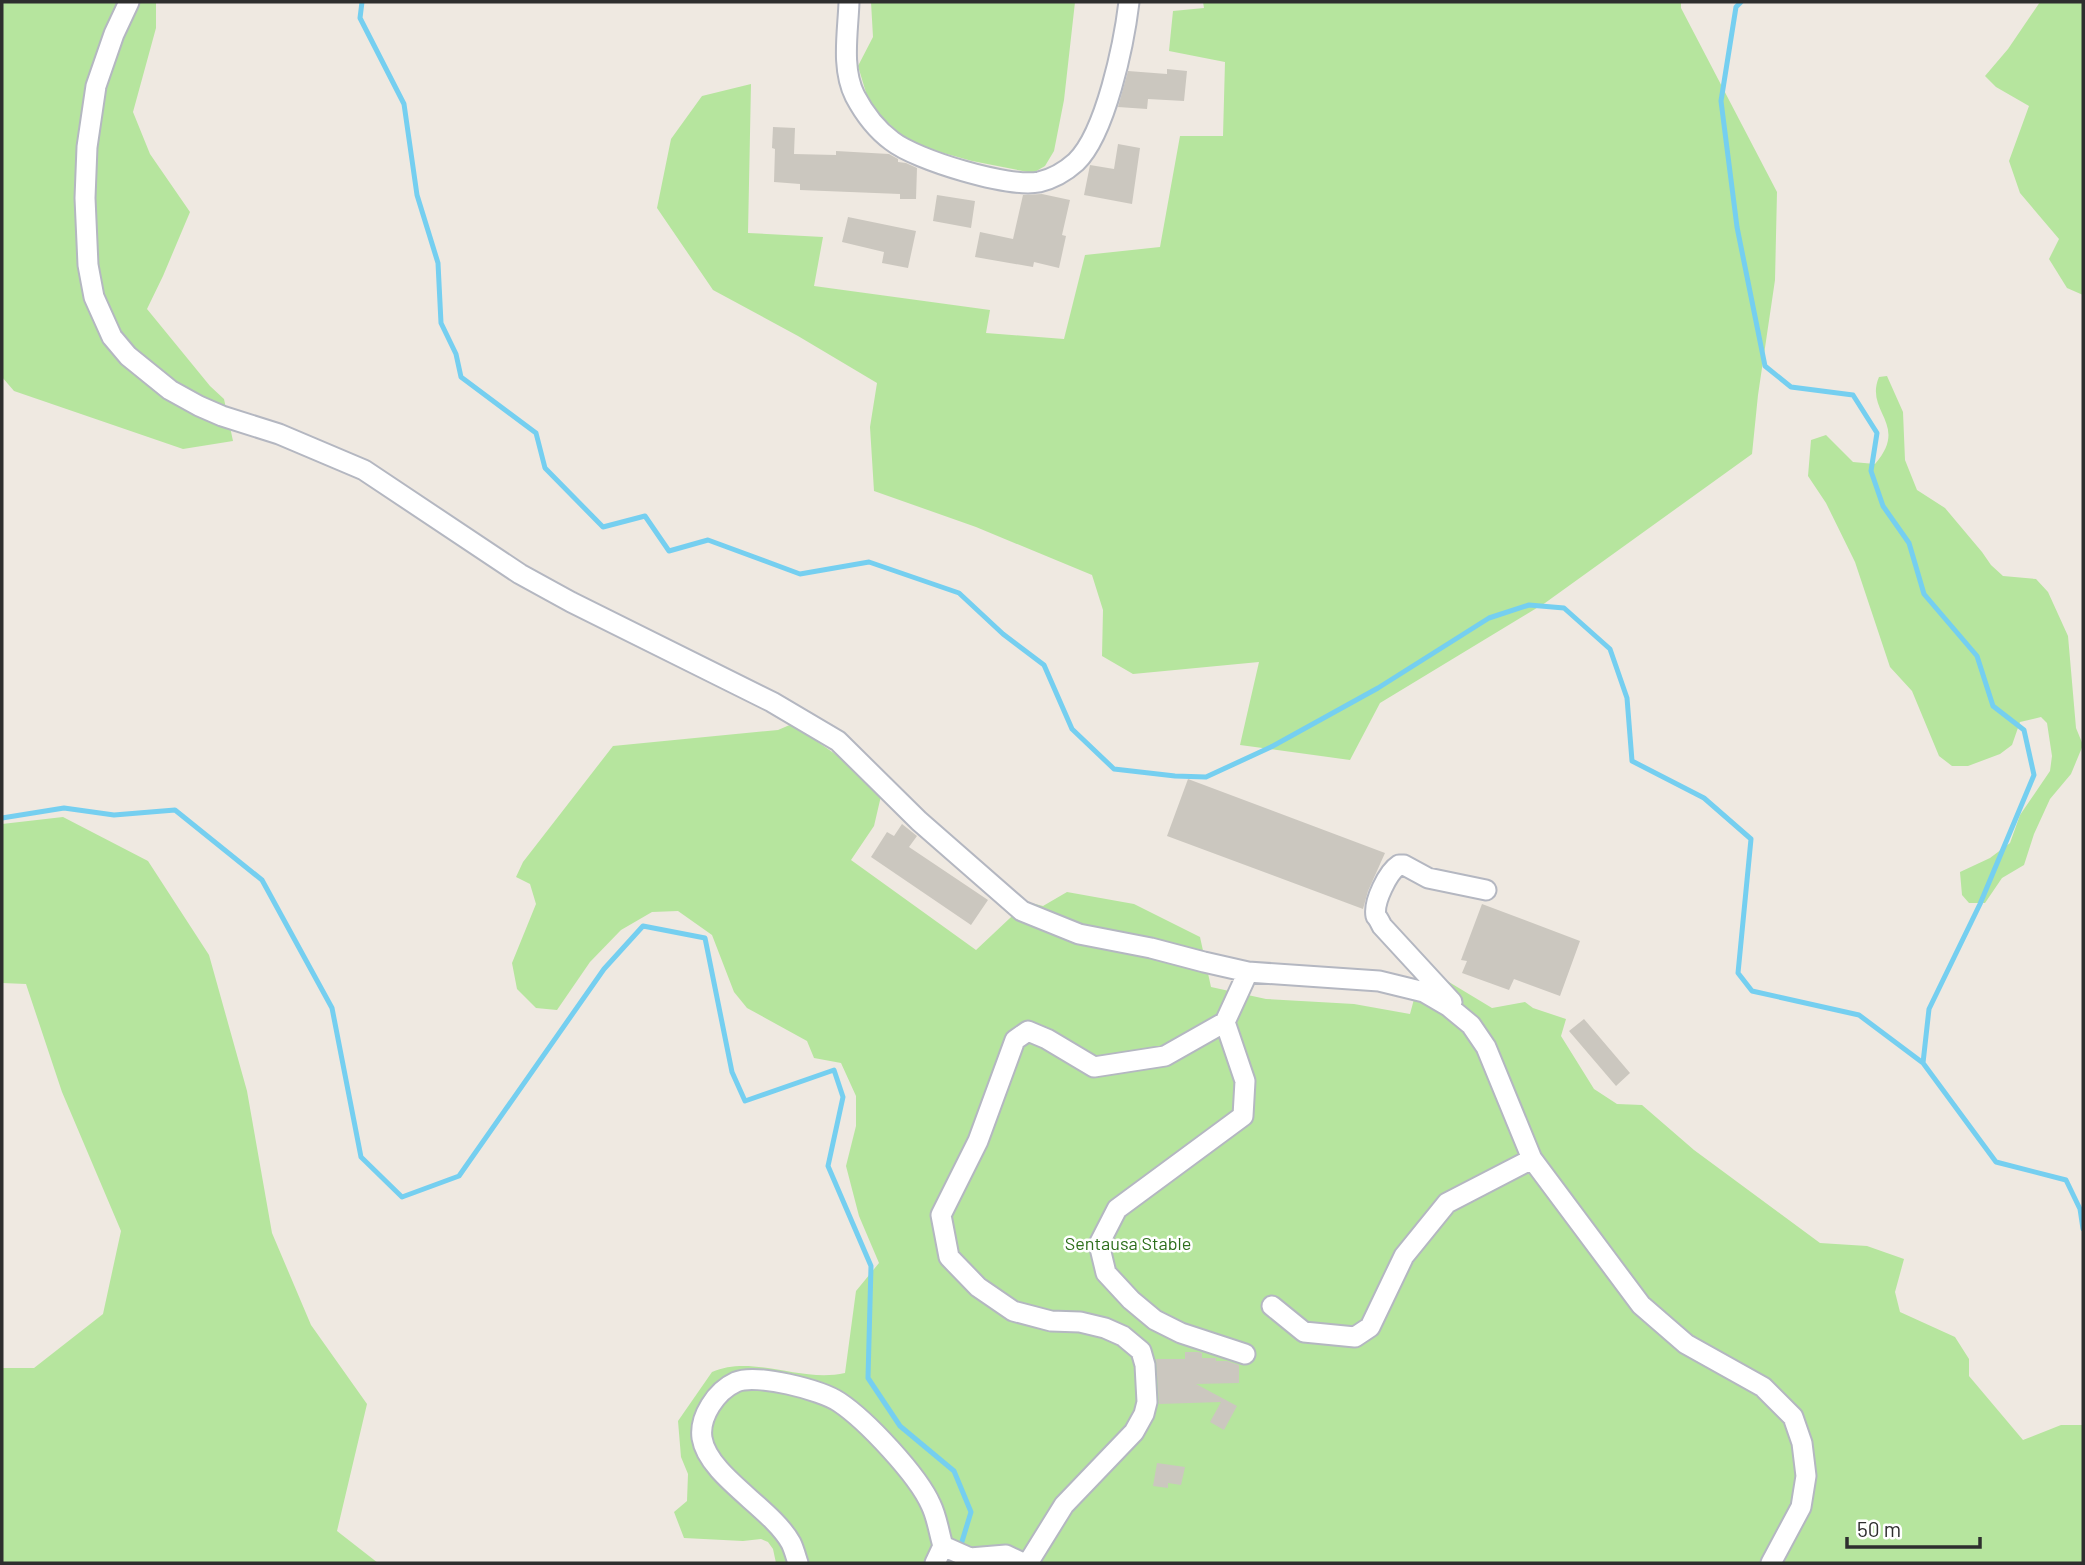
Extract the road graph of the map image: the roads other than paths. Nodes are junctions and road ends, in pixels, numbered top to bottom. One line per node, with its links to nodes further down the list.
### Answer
1 (129, 2): 5 (street)
2 (849, 2): 3 (street)
3 (1129, 2)
4 (1486, 890): 6 (street)
5 (1248, 972): 6 (street); 7 (street)
6 (1459, 1015): 8 (street)
7 (1225, 1022): 10 (street); 13 (street)
8 (1532, 1159): 9 (street); 14 (street)
9 (1272, 1306)
10 (1245, 1354)
11 (943, 1553): 12 (street); 13 (street)
12 (798, 1563)
13 (1026, 1563)
14 (1771, 1563)

